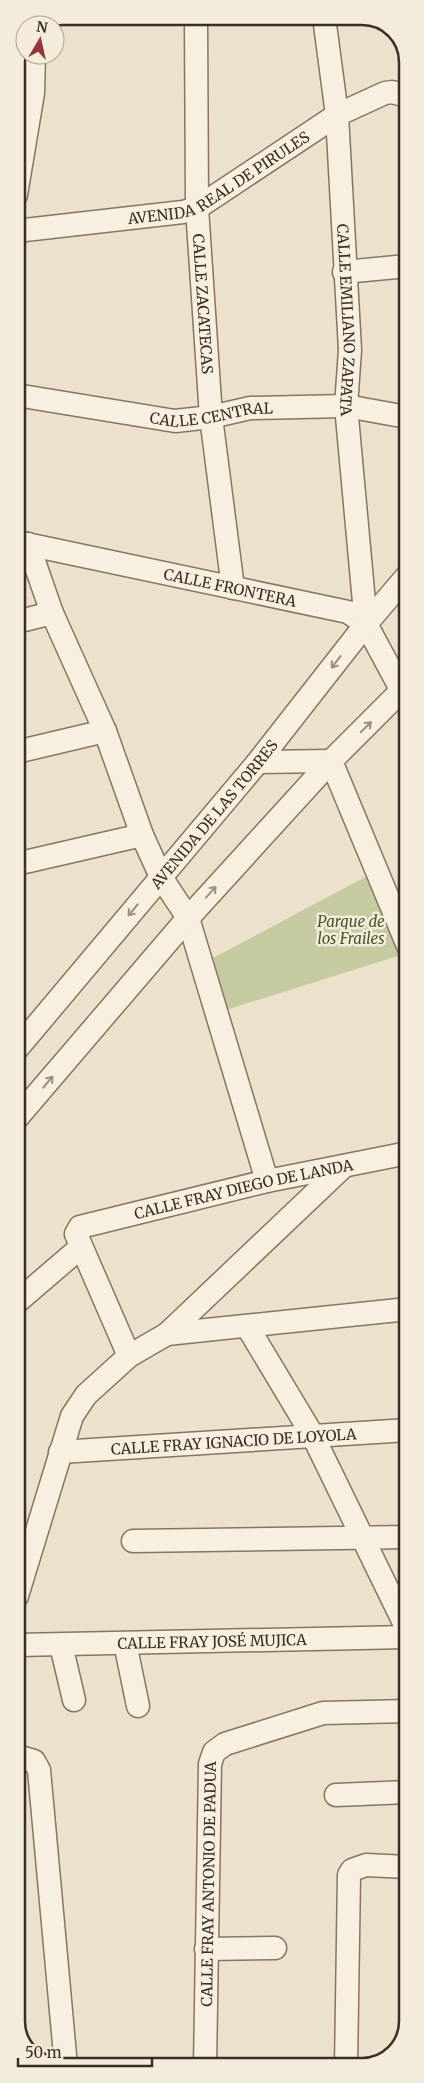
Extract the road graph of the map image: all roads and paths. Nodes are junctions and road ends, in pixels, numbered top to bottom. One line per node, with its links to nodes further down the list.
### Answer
1 (196, 25): 7 (street, CALLE ZACATECAS)
2 (325, 25): 5 (street, CALLE EMILIANO ZAPATA)
3 (34, 65): 6 (street)
4 (399, 94): 5 (street, AVENIDA REAL DE PIRULES)
5 (337, 115): 7 (street, AVENIDA REAL DE PIRULES); 10 (street, CALLE EMILIANO ZAPATA)
6 (25, 144)
7 (197, 208): 8 (street, AVENIDA REAL DE PIRULES); 14 (street, CALLE ZACATECAS)
8 (25, 230)
9 (399, 267): 10 (street)
10 (344, 272): 12 (street, CALLE EMILIANO ZAPATA)
11 (25, 397): 14 (street, CALLE CENTRAL)
12 (346, 406): 13 (street, CALLE CENTRAL); 14 (street, CALLE CENTRAL); 21 (street, CALLE EMILIANO ZAPATA)
13 (399, 416)
14 (212, 417): 18 (street, CALLE ZACATECAS)
15 (25, 544): 18 (street, CALLE FRONTERA)
16 (25, 550): 19 (street)
17 (399, 585): 21 (street, AVENIDA DE LAS TORRES)
18 (233, 588): 21 (street, CALLE FRONTERA)
19 (52, 613): 20 (street); 24 (street)
20 (25, 620)
21 (366, 624): 22 (street); 27 (street, AVENIDA DE LAS TORRES, one-way to 27)
22 (399, 678)
23 (399, 694): 26 (street, one-way to 23)
24 (105, 731): 25 (street); 28 (street)
25 (25, 750)
26 (331, 761): 27 (street); 31 (street); 32 (street, one-way to 26)
27 (258, 762): 30 (street, AVENIDA DE LAS TORRES)
28 (142, 835): 29 (street); 30 (street)
29 (25, 862)
30 (161, 877): 32 (street); 33 (street, AVENIDA DE LAS TORRES, one-way to 33)
31 (399, 913)
32 (188, 918): 34 (street, one-way to 32); 37 (street)
33 (25, 1039)
34 (25, 1108)
35 (399, 1155): 36 (street, CALLE FRAY DIEGO DE LANDA)
36 (344, 1166): 37 (street, CALLE FRAY DIEGO DE LANDA); 42 (street)
37 (267, 1181): 38 (street, CALLE FRAY DIEGO DE LANDA)
38 (80, 1237): 39 (street, CALLE FRAY DIEGO DE LANDA); 43 (street)
39 (25, 1293)
40 (399, 1310): 41 (street)
41 (247, 1326): 42 (street); 45 (street)
42 (167, 1334): 43 (street)
43 (129, 1356): 46 (street)
44 (399, 1431): 45 (street, CALLE FRAY IGNACIO DE LOYOLA)
45 (313, 1436): 46 (street, CALLE FRAY IGNACIO DE LOYOLA); 48 (street)
46 (60, 1452): 50 (street)
47 (399, 1537): 48 (street)
48 (362, 1538): 49 (street); 51 (street)
49 (132, 1541)
50 (25, 1569)
51 (399, 1614)
52 (399, 1637): 53 (street, CALLE FRAY JOSÉ MUJICA)
53 (125, 1643): 55 (street, CALLE FRAY JOSÉ MUJICA); 57 (street)
54 (25, 1645): 55 (street, CALLE FRAY JOSÉ MUJICA)
55 (61, 1645): 56 (street)
56 (74, 1700)
57 (138, 1706)
58 (399, 1711): 64 (street, CALLE FRAY ANTONIO DE PADUA)
59 (25, 1759): 65 (street)
60 (399, 1792): 61 (street)
61 (336, 1795)
62 (399, 1867): 67 (street)
63 (275, 1948): 64 (street)
64 (206, 1949): 66 (street, CALLE FRAY ANTONIO DE PADUA)
65 (65, 2058)
66 (204, 2058)
67 (346, 2058)

